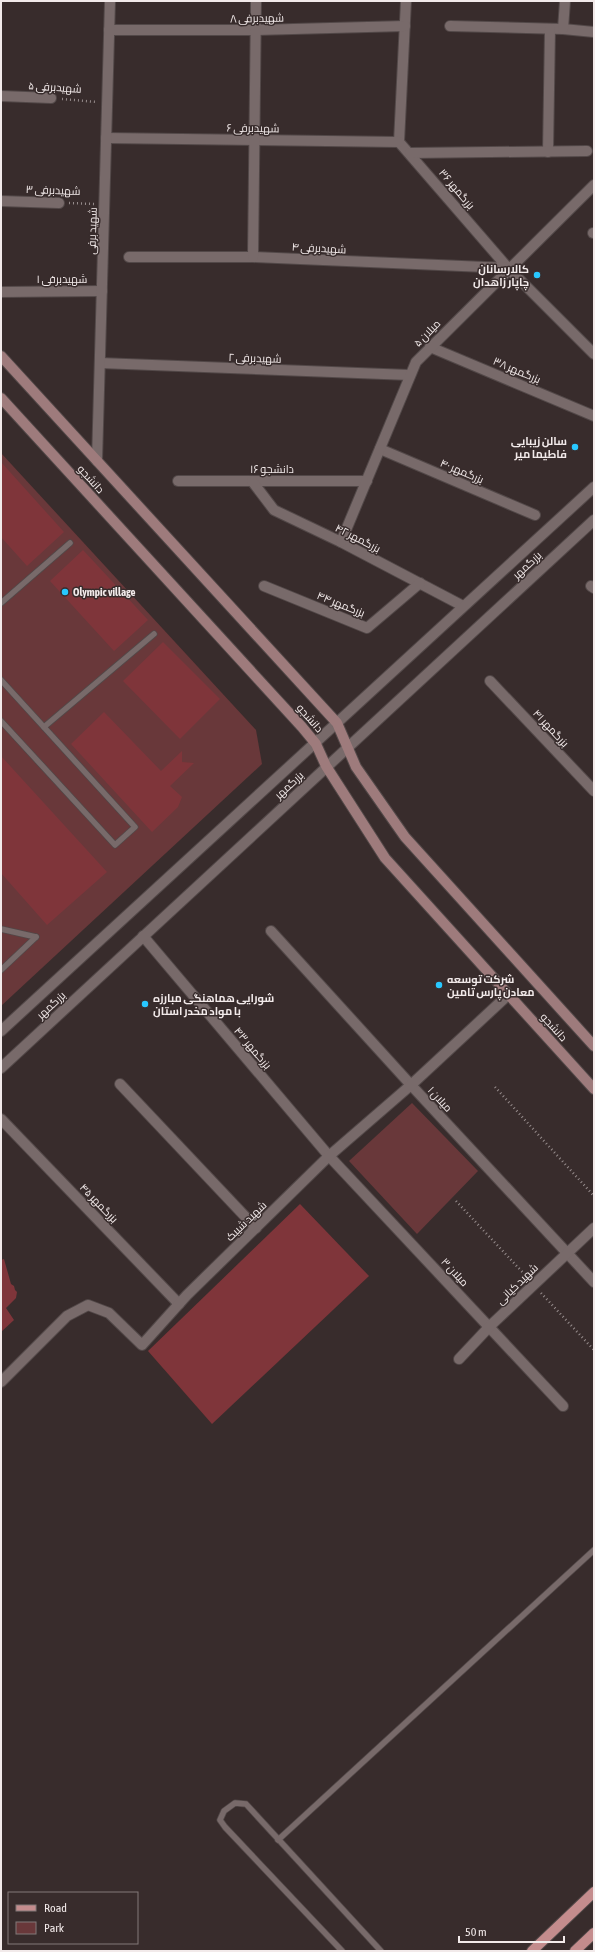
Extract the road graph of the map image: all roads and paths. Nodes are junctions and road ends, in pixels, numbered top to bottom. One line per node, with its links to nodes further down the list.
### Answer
1 (110, 1): 8 (street, شهید برفی)
2 (256, 1): 9 (street)
3 (406, 1): 5 (street)
4 (565, 1): 7 (street)
5 (405, 26): 9 (street, شهیدبرفی ۸); 17 (street)
6 (450, 26): 10 (street)
7 (563, 29): 10 (street); 11 (street)
8 (110, 30): 9 (street, شهیدبرفی ۸); 14 (street, شهید برفی)
9 (256, 30): 16 (street)
10 (550, 30): 19 (street)
11 (594, 32)
12 (1, 96): 13 (street, شهیدبرفی ۵)
13 (51, 98): 14 (path, شهیدبرفی ۵)
14 (107, 103): 15 (street, شهید برفی)
15 (106, 138): 16 (street, شهیدبرفی ۶); 24 (street, شهید برفی)
16 (255, 140): 17 (street, شهیدبرفی ۶); 26 (street)
17 (399, 142): 20 (street, بزرگمهر ۳۶)
18 (587, 151): 19 (street)
19 (548, 152): 20 (street)
20 (410, 153): 27 (street, بزرگمهر ۳۶)
21 (594, 185): 27 (street, میلان ۵)
22 (1, 201): 23 (street, شهیدبرفی ۳)
23 (59, 203): 24 (path, شهیدبرفی ۳)
24 (104, 204): 28 (street, شهید برفی)
25 (129, 257): 26 (street, شهیدبرفی ۴)
26 (253, 257): 27 (street, شهیدبرفی ۴)
27 (508, 268): 30 (street, میلان ۵); 31 (street, بزرگمهر ۳۶)
28 (102, 291): 29 (street, شهیدبرفی ۱); 33 (street, شهید برفی)
29 (1, 292)
30 (430, 347): 34 (street, میلان ۵); 36 (street, بزرگمهر ۳۸)
31 (594, 354)
32 (1, 356): 38 (main road, دانشجو)
33 (100, 363): 34 (street, شهیدبرفی ۲); 38 (street, شهید برفی)
34 (410, 375): 37 (street, میلان ۵)
35 (1, 398): 57 (main road, دانشجو)
36 (594, 416)
37 (380, 449): 41 (street, میلان ۵); 43 (street, بزرگمهر ۴۰)
38 (97, 461): 55 (main road, دانشجو)
39 (178, 481): 40 (street, دانشجو ۱۶)
40 (252, 481): 41 (street, دانشجو ۱۶); 45 (street, بزرگمهر ۴۲)
41 (367, 481): 45 (street, میلان ۵)
42 (594, 487): 50 (street, بزرگمهر)
43 (535, 515)
44 (594, 520): 58 (street, بزرگمهر)
45 (342, 542): 47 (street, بزرگمهر ۴۲)
46 (70, 543): 49 (lane)
47 (420, 584): 48 (street, بزرگمهر ۴۴); 50 (street, بزرگمهر ۴۲)
48 (264, 586)
49 (1, 603)
50 (463, 606): 55 (street, بزرگمهر)
51 (154, 634): 56 (lane)
52 (1, 680): 56 (lane)
53 (490, 681): 60 (street, بزرگمهر ۴۱)
54 (1, 721): 56 (lane)
55 (337, 723): 57 (street, بزرگمهر); 58 (main road, دانشجو)
56 (44, 728)
57 (316, 744): 59 (main road, دانشجو); 66 (street, بزرگمهر)
58 (347, 746): 59 (street, بزرگمهر); 67 (main road, دانشجو)
59 (326, 766): 63 (street, بزرگمهر); 65 (main road, دانشجو)
60 (594, 791)
61 (1, 929): 64 (lane)
62 (271, 931): 70 (street, میلان ۱)
63 (143, 936): 68 (street, بزرگمهر); 74 (street, بزرگمهر ۴۳)
64 (1, 970)
65 (508, 995): 70 (street, شهید شیبک); 72 (main road, دانشجو)
66 (1, 1031)
67 (594, 1046)
68 (1, 1068)
69 (120, 1084): 76 (street)
70 (411, 1085): 74 (street, شهید شیبک); 78 (street, میلان ۱)
71 (495, 1087): 75 (path)
72 (594, 1089)
73 (1, 1119): 80 (street, بزرگمهر ۴۵)
74 (329, 1156): 76 (street, شهید شیبک); 81 (street, میلان ۳)
75 (594, 1196)
76 (256, 1228): 80 (street, شهید شیبک)
77 (594, 1228): 78 (street, شهید کیانی)
78 (566, 1254): 79 (street, میلان ۱); 81 (street, شهید کیانی)
79 (594, 1282)
80 (179, 1304): 83 (street, شهید شیبک)
81 (490, 1326): 82 (street, شهید کیانی); 84 (street, میلان ۳)
82 (459, 1359)
83 (1, 1382)
84 (563, 1406)
85 (594, 1550): 86 (lane)
86 (278, 1840): 89 (lane); 90 (lane)
87 (594, 1892): 91 (main road)
88 (594, 1933): 92 (main road)
89 (342, 1951)
90 (381, 1951)
91 (532, 1951)
92 (574, 1951)

